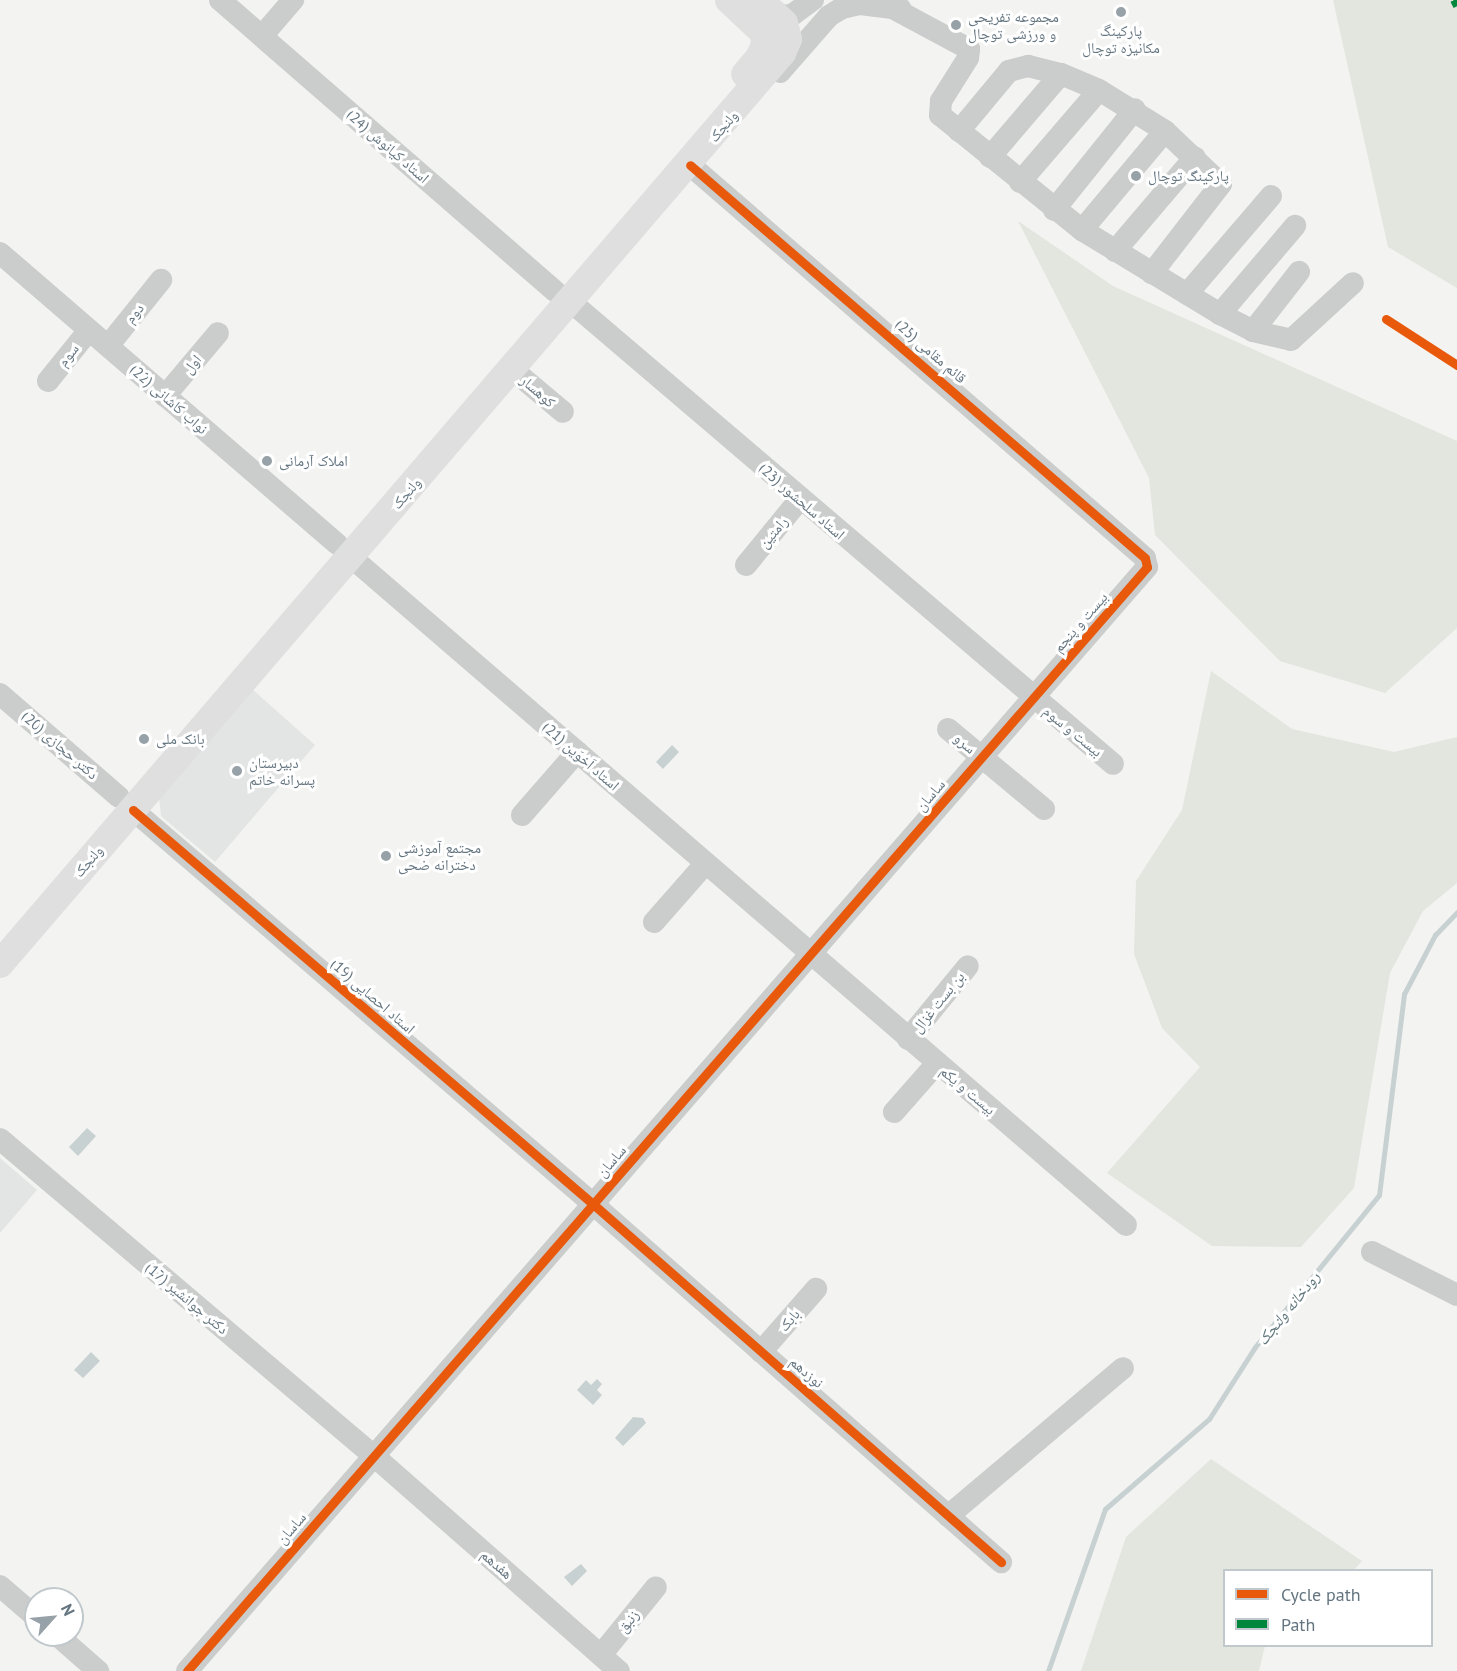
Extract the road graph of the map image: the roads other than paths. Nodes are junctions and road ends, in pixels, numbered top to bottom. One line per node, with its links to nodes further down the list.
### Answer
1 (220, 0): 8 (street, استاد کیانوش (24))
2 (293, 0): 8 (street)
3 (729, 0): 29 (main road, ولنجک)
4 (820, 5): 5 (street); 6 (street); 16 (street)
5 (889, 6): 7 (street); 12 (street)
6 (768, 8): 16 (main road, ولنجک)
7 (927, 16)
8 (262, 36): 29 (street, استاد کیانوش (24))
9 (1061, 74): 10 (street); 12 (street); 14 (street)
10 (1099, 90): 11 (street); 17 (street)
11 (1135, 109): 13 (street); 19 (street)
12 (959, 131): 14 (street)
13 (1165, 131): 15 (street); 21 (street)
14 (990, 157): 17 (street)
15 (1195, 157): 22 (street); 25 (street)
16 (693, 161): 29 (main road, ولنجک); 41 (street, قائم مقامی (25))
17 (1020, 182): 19 (street)
18 (1271, 196): 28 (street)
19 (1054, 210): 21 (street)
20 (1295, 226): 30 (street)
21 (1082, 231): 22 (street)
22 (1115, 251): 25 (street)
23 (0, 253): 31 (street, نواب کاشانی (22))
24 (1299, 272): 32 (street)
25 (1152, 273): 28 (street)
26 (161, 280): 34 (street, دوم)
27 (1353, 283): 32 (street)
28 (1187, 294): 30 (street)
29 (563, 297): 35 (main road, ولنجک); 39 (street, استاد سلحشور (23)); 40 (main road, ولنجک)
30 (1220, 314): 32 (street)
31 (89, 330): 34 (street, نواب کاشانی (22)); 36 (street, سوم)
32 (1253, 331)
33 (218, 333): 37 (street, اول)
34 (108, 346): 37 (street, نواب کاشانی (22))
35 (513, 370): 38 (street, کوهسار); 40 (main road, ولنجک)
36 (48, 381)
37 (165, 396): 40 (street, نواب کاشانی (22))
38 (562, 412)
39 (800, 499): 42 (street, رامتین); 44 (street, استاد سلحشور (23))
40 (344, 550): 46 (street, استاد اَخوَين (21)); 49 (main road, ولنجک)
41 (1148, 564): 44 (street, بیست و پنجم)
42 (746, 565)
43 (0, 694): 49 (street, دکتر حجازی (20))
44 (1034, 699): 47 (street, ساسان); 48 (street, بیست و سوم)
45 (948, 729): 47 (street, سرو)
46 (577, 753): 51 (street); 52 (street, استاد اَخوَين (21))
47 (982, 758): 50 (street, سرو); 55 (street, ساسان)
48 (1113, 764)
49 (126, 804): 54 (main road, ولنجک); 56 (main road, ولنجک); 62 (street, استاد احصایی (19))
50 (1044, 810)
51 (522, 815)
52 (705, 864): 53 (street); 55 (street, استاد اَخوَين (21))
53 (654, 922)
54 (0, 936)
55 (810, 955): 58 (street, بیست و یکم); 62 (street, ساسان)
56 (0, 964)
57 (968, 966): 58 (street, بن بست غزال)
58 (908, 1039): 59 (street, بیست و یکم)
59 (937, 1063): 60 (street); 63 (street, بیست و یکم)
60 (894, 1112)
61 (0, 1139): 69 (street, دکتر جوانشیر (17))
62 (593, 1204): 67 (street, نوزدهم); 69 (street, ساسان)
63 (1126, 1225)
64 (1372, 1252): 66 (street)
65 (816, 1288): 67 (street, بابک)
66 (1457, 1295)
67 (761, 1352): 70 (street, نوزدهم)
68 (1123, 1368): 70 (street)
69 (374, 1456): 76 (street, هفدهم); 78 (street, ساسان)
70 (948, 1516): 71 (street, نوزدهم)
71 (1001, 1562)
72 (0, 1586): 74 (street)
73 (656, 1587): 76 (street, زنبق)
74 (24, 1607)
75 (71, 1647): 77 (street)
76 (601, 1655): 79 (street, هفدهم)
77 (98, 1671)
78 (186, 1671)
79 (619, 1671)

